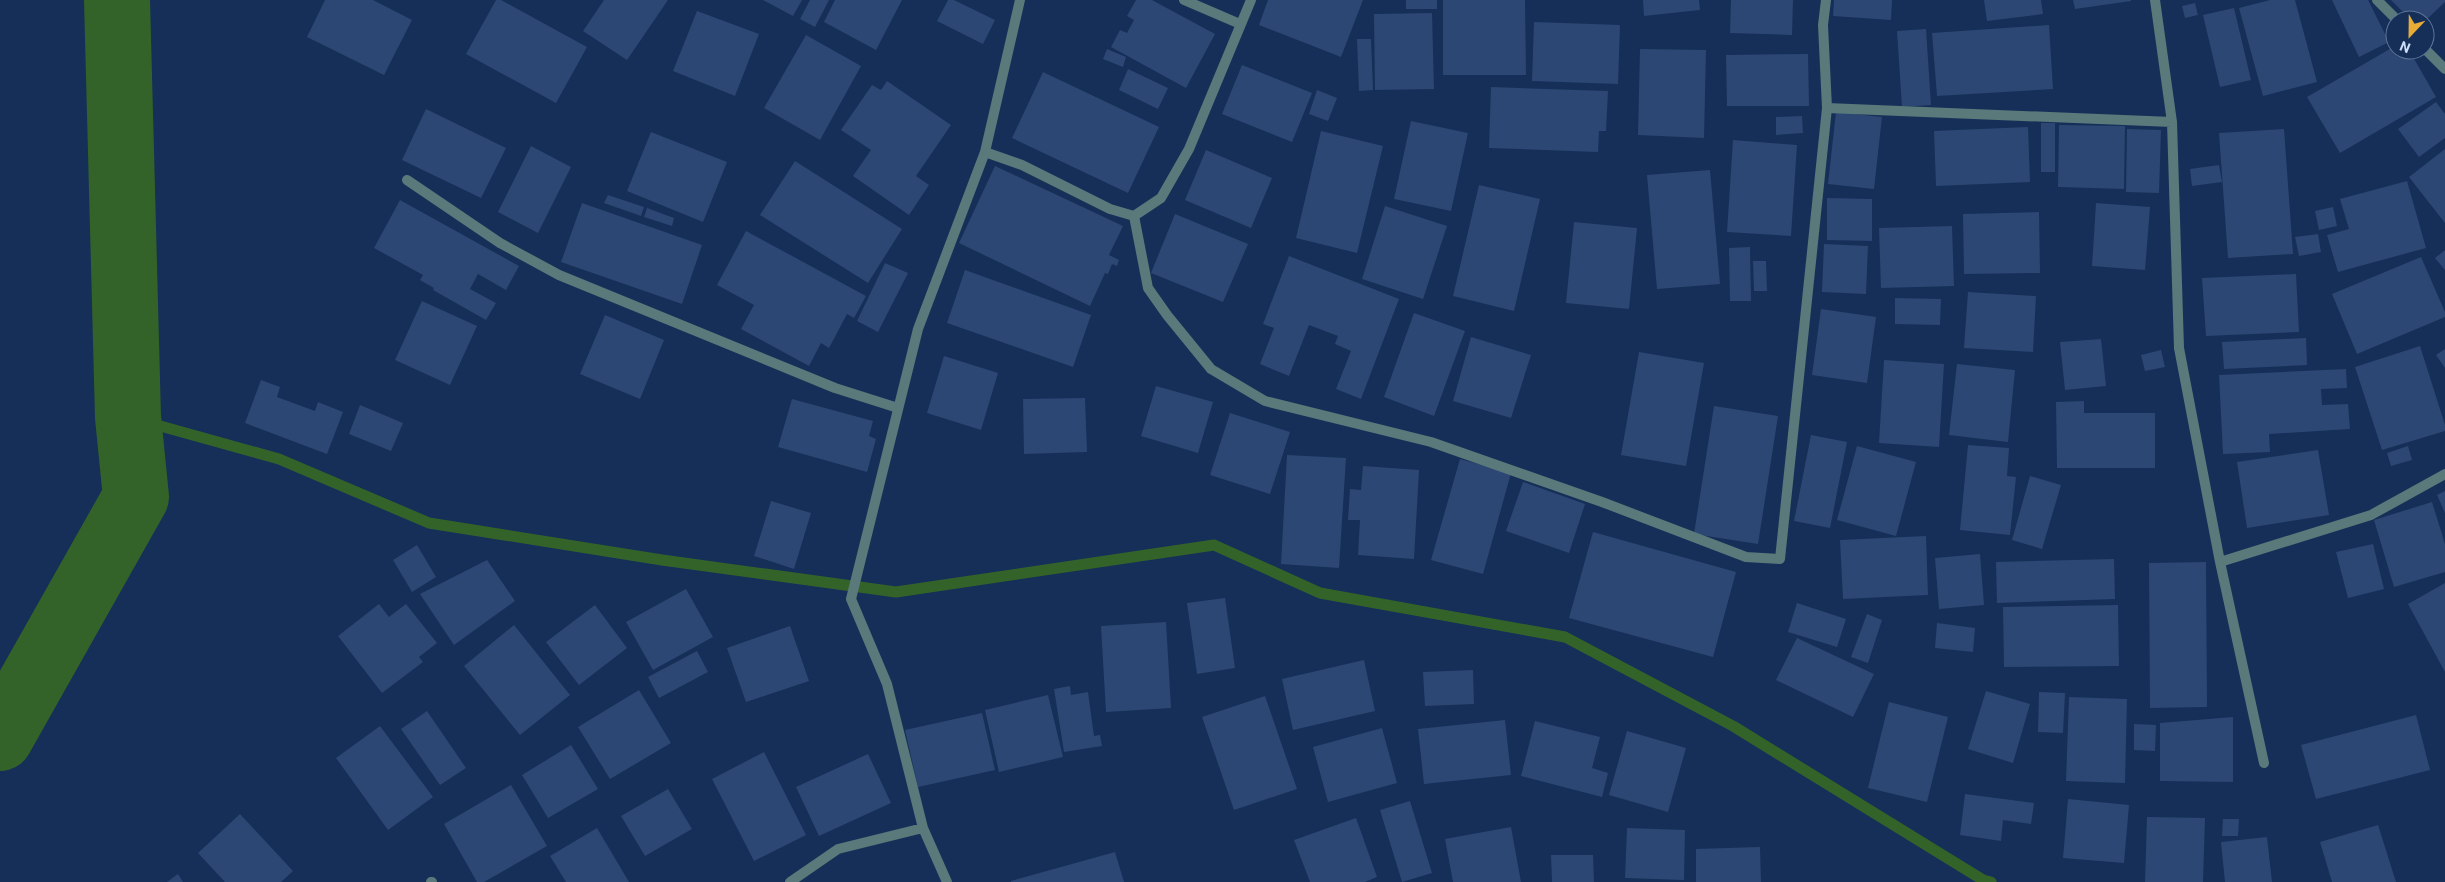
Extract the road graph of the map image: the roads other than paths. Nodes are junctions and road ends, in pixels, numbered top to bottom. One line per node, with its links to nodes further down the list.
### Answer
1 (1020, 0): 13 (street)
2 (1184, 0): 8 (street)
3 (1251, 0): 8 (street)
4 (1826, 0): 11 (street)
5 (2155, 0): 12 (street)
6 (2377, 0): 7 (street)
7 (2387, 10)
8 (1240, 24): 15 (street)
9 (2435, 59): 10 (street)
10 (2445, 69)
11 (1826, 108): 12 (street); 15 (street)
12 (2172, 122): 18 (street)
13 (985, 152): 15 (street); 16 (street)
14 (407, 180): 16 (street)
15 (1134, 216)
16 (898, 408): 20 (street)
17 (2445, 474): 18 (street)
18 (2220, 562): 19 (street)
19 (2264, 763)
20 (922, 828): 21 (street); 22 (street)
21 (790, 882)
22 (947, 882)

